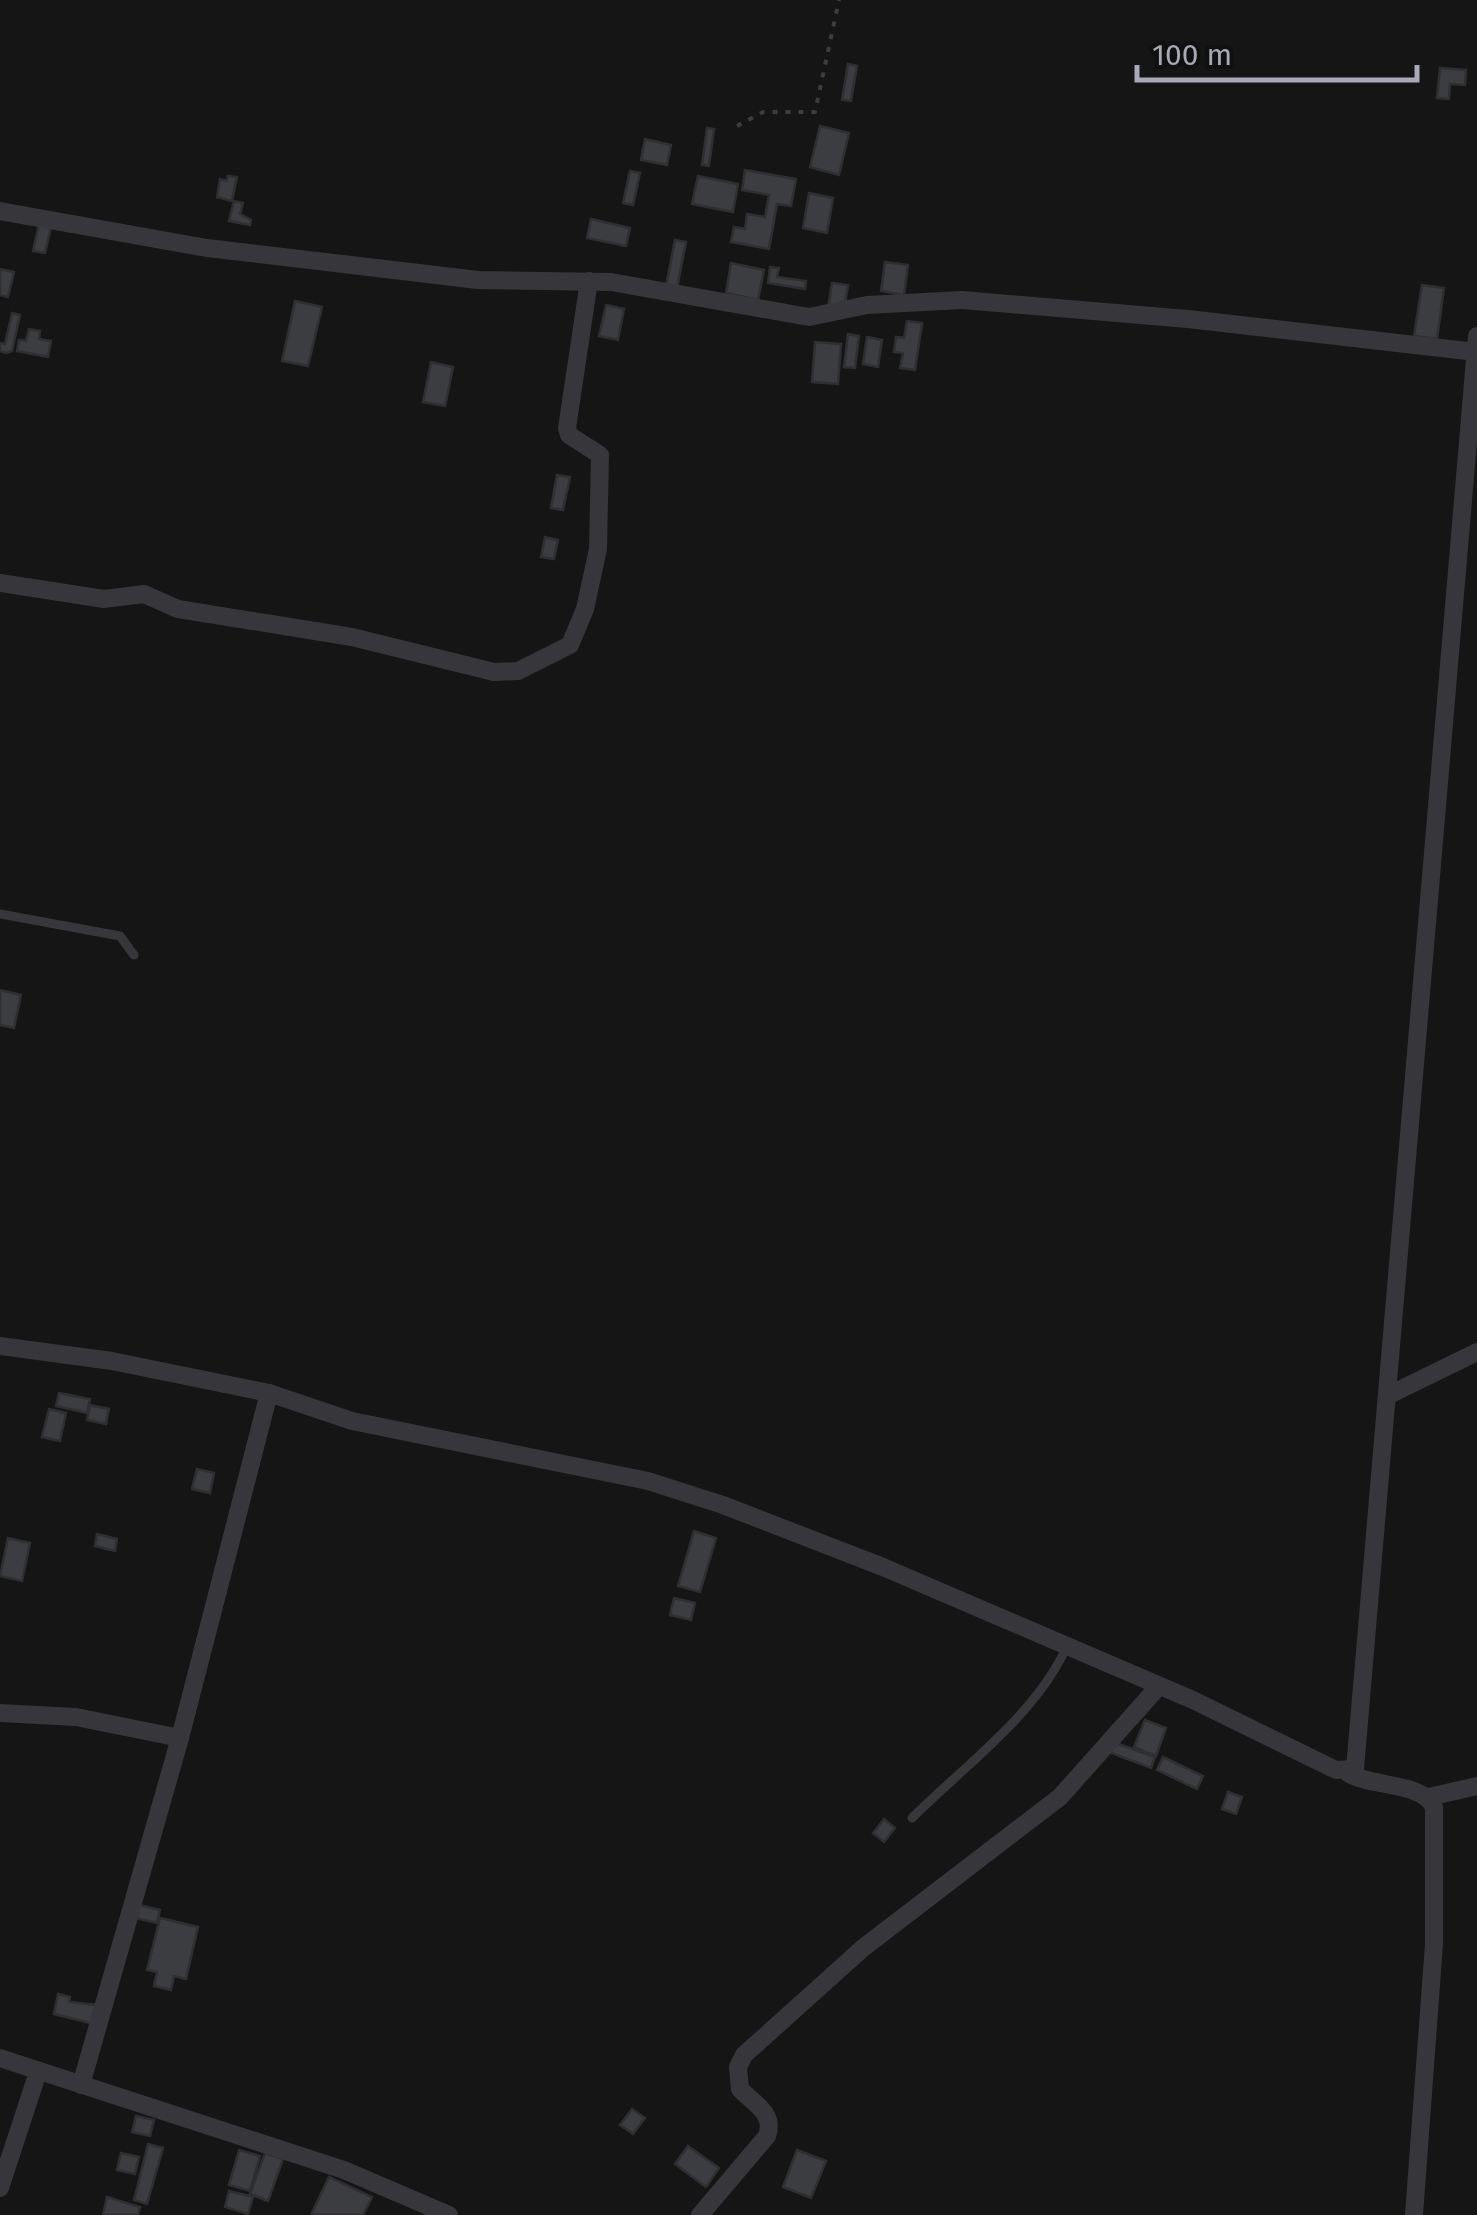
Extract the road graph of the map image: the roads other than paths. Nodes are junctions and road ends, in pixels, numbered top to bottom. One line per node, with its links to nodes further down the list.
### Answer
1 (0, 211): 2 (street)
2 (589, 281): 4 (street); 5 (street)
3 (1477, 336): 4 (street)
4 (1476, 352): 11 (street)
5 (0, 583)
6 (0, 914): 7 (lane)
7 (134, 955)
8 (0, 1346): 10 (street)
9 (1477, 1352): 11 (street)
10 (269, 1393): 12 (street); 15 (street)
11 (1386, 1396): 16 (street)
12 (1067, 1646): 13 (street); 19 (lane)
13 (1159, 1686): 16 (street); 25 (street)
14 (0, 1713): 15 (street)
15 (180, 1738): 22 (street)
16 (1348, 1773): 18 (street)
17 (1477, 1786): 18 (street)
18 (1429, 1797): 26 (street)
19 (912, 1818)
20 (0, 2058): 21 (street)
21 (38, 2072): 22 (street); 23 (street)
22 (80, 2086): 24 (street)
23 (0, 2188)
24 (449, 2215)
25 (700, 2215)
26 (1414, 2215)

